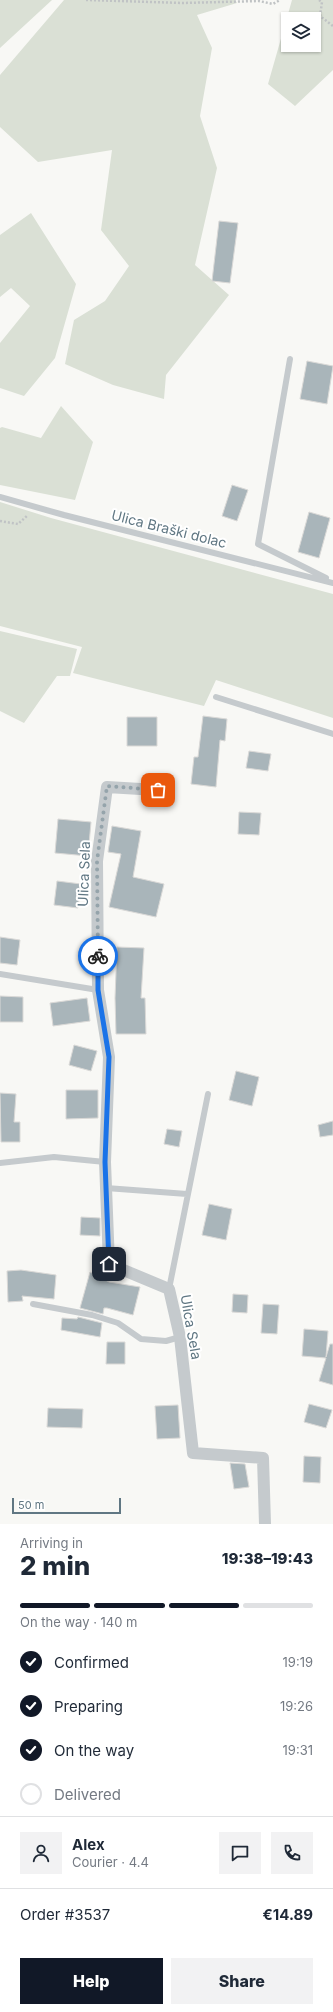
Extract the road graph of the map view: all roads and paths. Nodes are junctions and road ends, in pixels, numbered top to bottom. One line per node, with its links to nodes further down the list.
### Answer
1 (86, 0): 2 (path)
2 (280, 0)
3 (319, 0): 4 (path)
4 (333, 26)
5 (290, 359): 9 (lane)
6 (0, 497): 7 (lane, Ulica Braški dolac)
7 (34, 506): 8 (path); 9 (lane, Ulica Braški dolac)
8 (0, 521)
9 (333, 582)
10 (216, 698): 11 (lane)
11 (333, 734)
12 (158, 790): 14 (street, Ulica Sela)
13 (0, 974): 14 (lane)
14 (98, 990): 16 (street, Ulica Sela)
15 (208, 1094): 19 (lane)
16 (105, 1162): 17 (lane); 18 (street, Ulica Sela)
17 (0, 1163)
18 (106, 1188): 19 (lane); 20 (street, Ulica Sela)
19 (187, 1194): 20 (lane)
20 (169, 1289): 22 (street, Ulica Sela)
21 (33, 1304): 22 (lane)
22 (180, 1337): 23 (street, Ulica Sela)
23 (265, 1524)

